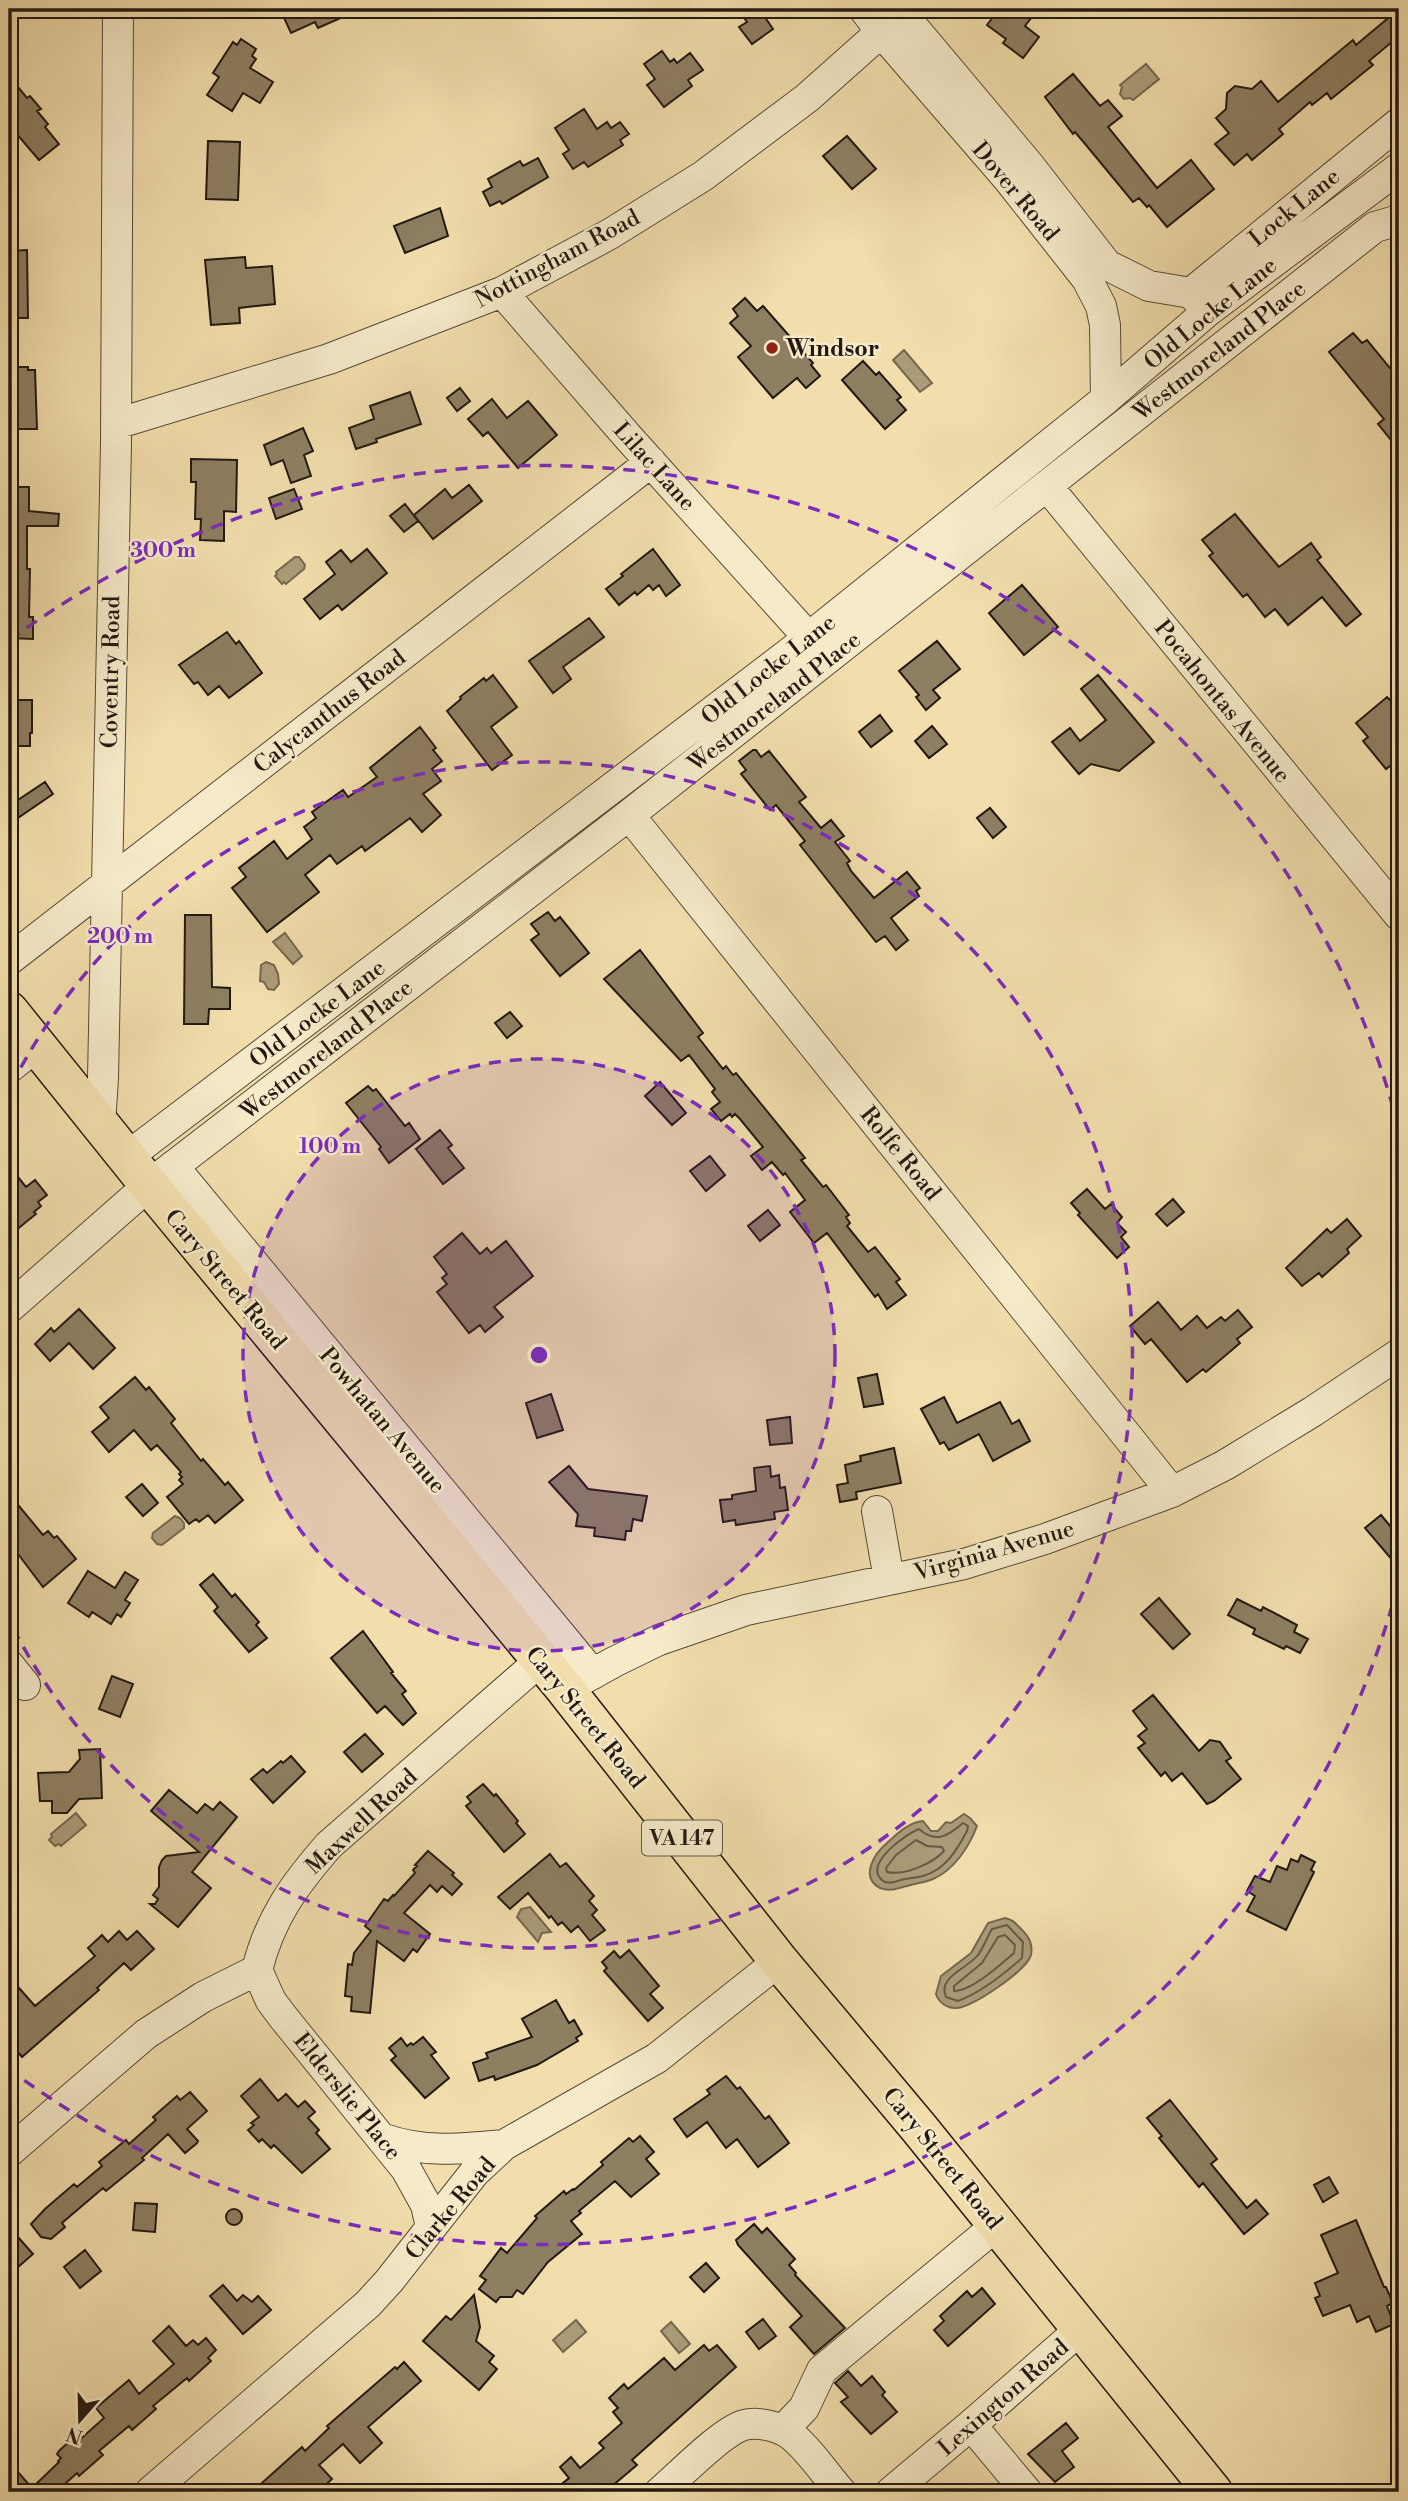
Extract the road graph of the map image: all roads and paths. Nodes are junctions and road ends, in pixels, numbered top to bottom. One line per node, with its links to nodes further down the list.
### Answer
1 (118, 9): 11 (street, Coventry Road)
2 (864, 9): 3 (street, Dover Road)
3 (897, 16): 7 (street, Dover Road); 8 (street, Nottingham Road)
4 (1399, 123): 9 (street, Lock Lane)
5 (1399, 168): 9 (street, Old Locke Lane)
6 (1399, 220): 13 (street, Westmoreland Place)
7 (1097, 272): 9 (street, Dover Road); 10 (street, Dover Road)
8 (502, 292): 11 (street, Nottingham Road); 12 (street, Lilac Lane)
9 (1199, 302): 10 (street, Old Locke Lane)
10 (1106, 399): 14 (street, Old Locke Lane)
11 (116, 424): 16 (street, Coventry Road)
12 (650, 462): 14 (street, Lilac Lane); 16 (street, Calycanthus Road)
13 (1047, 486): 15 (street, Westmoreland Place); 17 (street, Pocahontas Avenue)
14 (809, 638): 22 (street, Old Locke Lane)
15 (629, 815): 22 (street, Westmoreland Place); 25 (street, Rolfe Road)
16 (105, 884): 18 (street, Calycanthus Road); 21 (street, Coventry Road)
17 (1399, 915)
18 (9, 960)
19 (9, 1011): 20 (main road, Cary Street Road / VA 147)
20 (23, 1056): 21 (main road, Cary Street Road / VA 147)
21 (100, 1125): 22 (main road, Cary Street Road / VA 147)
22 (150, 1170): 23 (street); 28 (main road, Cary Street Road / VA 147); 29 (street, Powhatan Avenue)
23 (9, 1308)
24 (1399, 1354): 25 (street, Virginia Avenue)
25 (1172, 1492): 27 (street, Virginia Avenue)
26 (877, 1511): 27 (street)
27 (889, 1579): 29 (street, Virginia Avenue)
28 (541, 1660): 29 (main road, Cary Street Road / VA 147); 31 (street, Maxwell Road)
29 (579, 1682): 30 (main road, Cary Street Road / VA 147)
30 (779, 1961): 33 (street, Clarke Road); 35 (main road, Cary Street Road / VA 147)
31 (257, 1970): 32 (street, Elderslie Place); 34 (street)
32 (383, 2139): 33 (street); 36 (street, Elderslie Place)
33 (504, 2145): 36 (street, Clarke Road)
34 (9, 2152)
35 (997, 2225): 37 (main road, Cary Street Road / VA 147); 39 (street)
36 (430, 2227): 40 (street, Clarke Road)
37 (1082, 2328): 38 (street, Lexington Road); 45 (main road, Cary Street Road / VA 147)
38 (971, 2426): 43 (street, Lexington Road); 44 (street)
39 (783, 2430): 41 (street); 42 (street)
40 (150, 2492)
41 (660, 2492)
42 (841, 2492)
43 (891, 2492)
44 (1027, 2492)
45 (1213, 2492)

